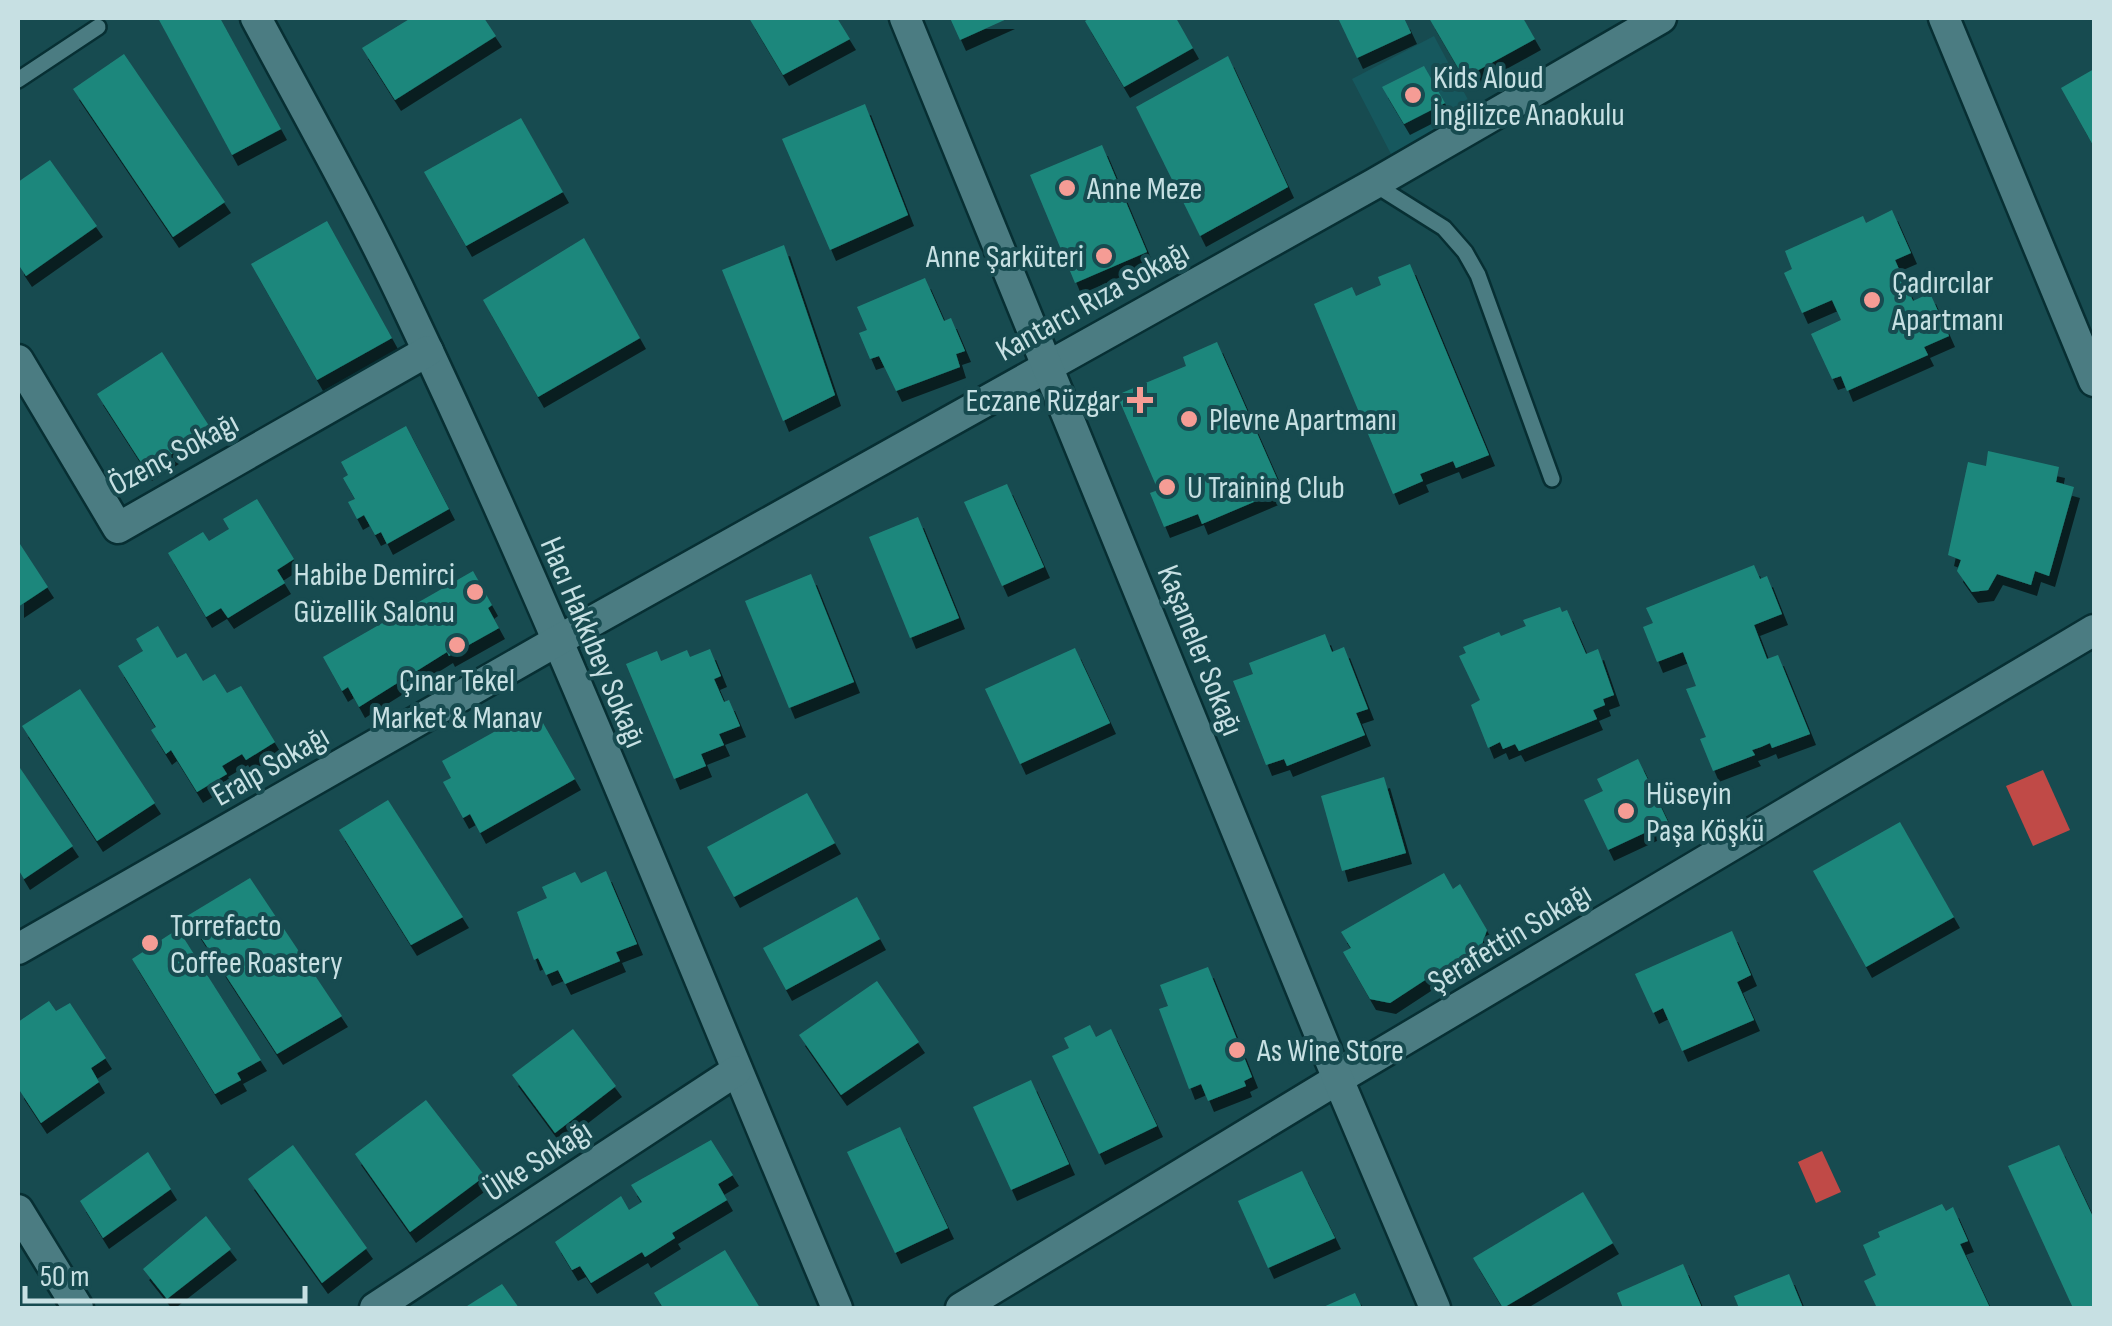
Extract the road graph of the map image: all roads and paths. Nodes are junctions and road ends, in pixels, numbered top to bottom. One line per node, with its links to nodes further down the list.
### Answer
1 (256, 18): 8 (street, Hacı Hakkıbey Sokağı)
2 (904, 18): 10 (street, Kaşaneler Sokağı)
3 (1660, 18): 7 (street, Kantarcı Rıza Sokağı)
4 (1944, 18): 11 (street)
5 (98, 27): 6 (lane)
6 (18, 80)
7 (1374, 184): 10 (street, Kantarcı Rıza Sokağı); 12 (lane)
8 (428, 351): 9 (street, Özenç Sokağı); 14 (street, Hacı Hakkıbey Sokağı)
9 (18, 360)
10 (1048, 365): 14 (street, Kantarcı Rıza Sokağı); 17 (street, Kaşaneler Sokağı)
11 (2094, 382)
12 (1552, 479)
13 (2094, 630): 17 (street, Şerafettin Sokağı)
14 (556, 641): 15 (street, Eralp Sokağı); 16 (street, Hacı Hakkıbey Sokağı)
15 (18, 949)
16 (736, 1071): 20 (street, Ülke Sokağı); 21 (street, Hacı Hakkıbey Sokağı)
17 (1338, 1079): 22 (street, Şerafettin Sokağı); 23 (street, Kaşaneler Sokağı)
18 (18, 1210): 19 (street)
19 (78, 1308)
20 (376, 1308)
21 (837, 1308)
22 (961, 1308)
23 (1436, 1308)

